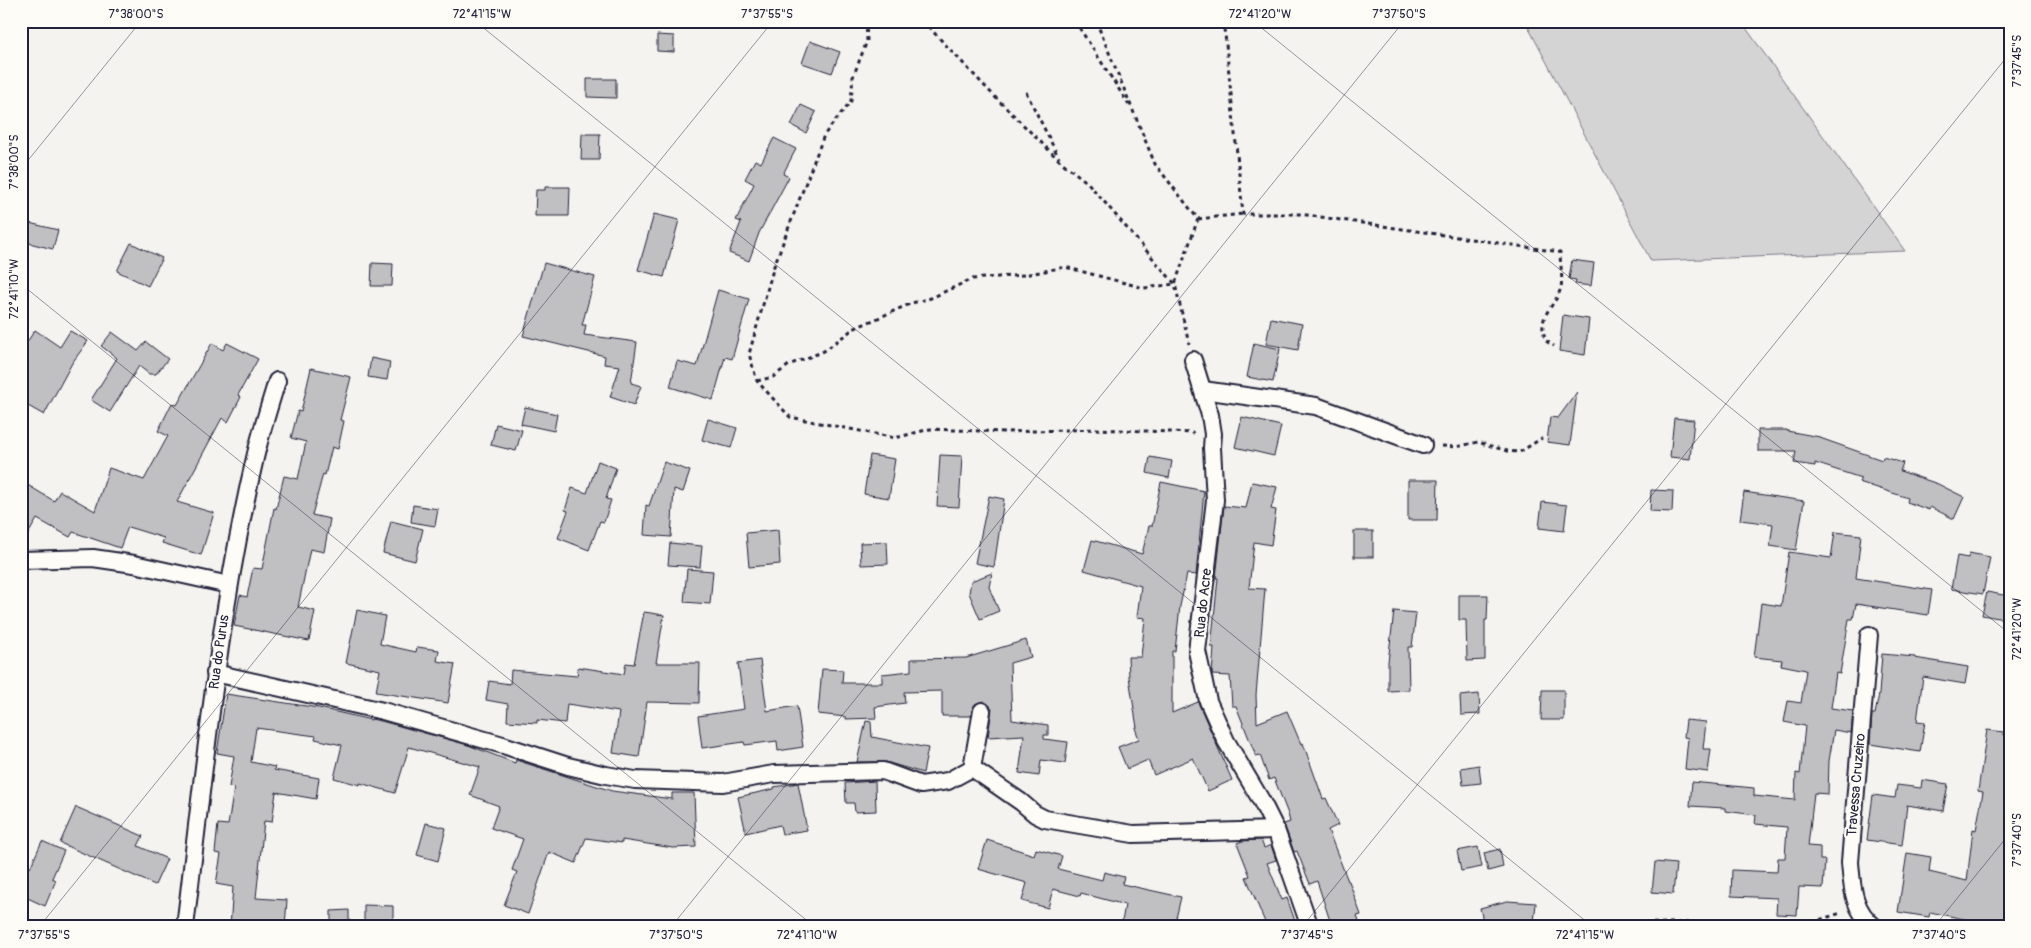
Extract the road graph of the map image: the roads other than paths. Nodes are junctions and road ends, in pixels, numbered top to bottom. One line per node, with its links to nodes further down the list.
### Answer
1 (1193, 360): 3 (street, Rua do Acre)
2 (277, 381): 6 (street, Rua do Purus)
3 (1203, 390): 4 (street); 11 (street, Rua do Acre)
4 (1422, 445)
5 (21, 560): 6 (street)
6 (229, 585): 8 (street, Rua do Purus)
7 (1869, 635): 14 (street, Travessa Cruzeiro)
8 (215, 672): 10 (street); 12 (street, Rua do Purus)
9 (982, 711): 10 (street)
10 (972, 768): 11 (street)
11 (1276, 830): 13 (street, Rua do Acre)
12 (185, 927)
13 (1310, 927)
14 (1875, 927)

